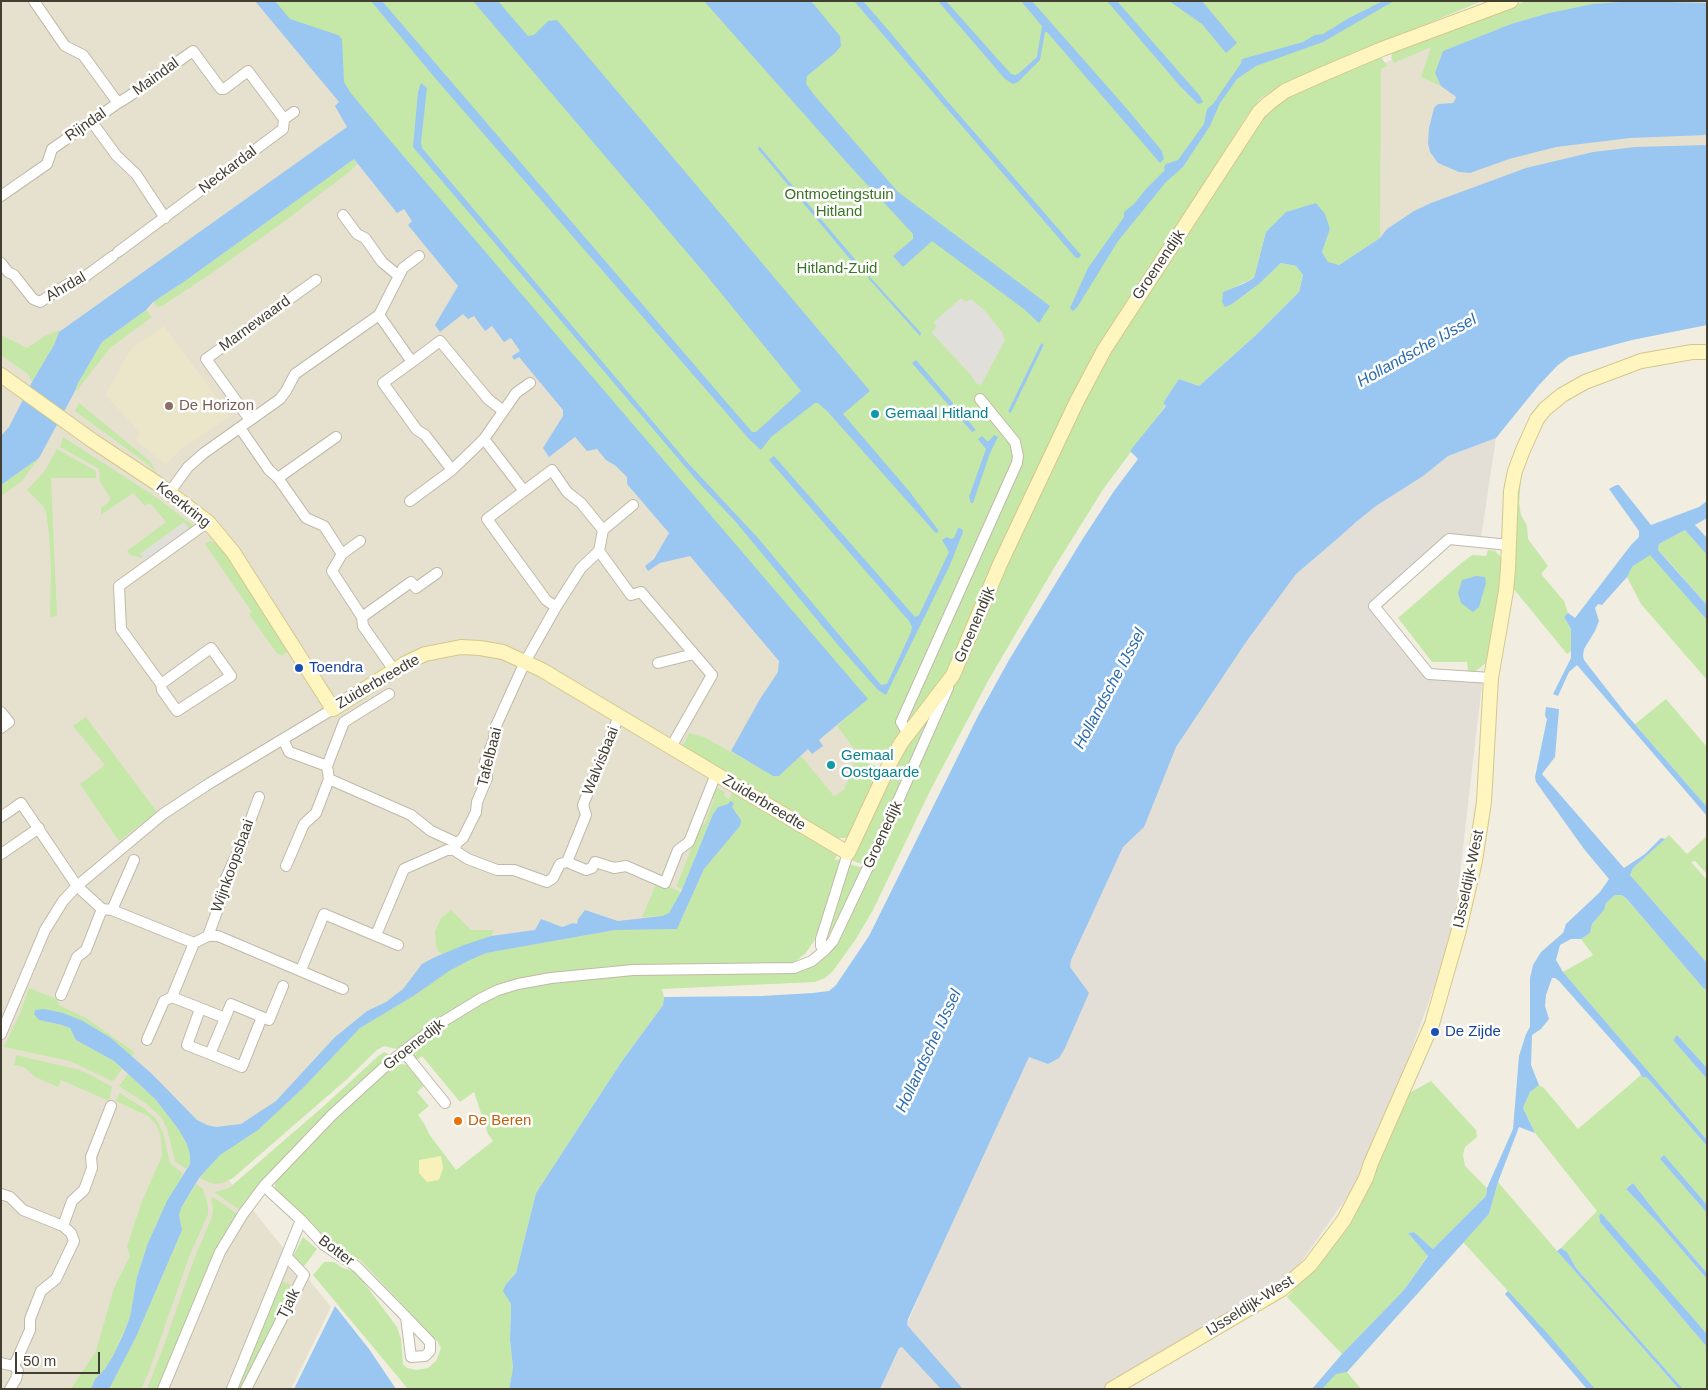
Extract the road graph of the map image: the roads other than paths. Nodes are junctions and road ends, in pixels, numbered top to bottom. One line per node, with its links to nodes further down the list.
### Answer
1 (1511, 1): 45 (street, Groenendijk)
2 (36, 2): 3 (street, Rijndal)
3 (118, 103): 5 (street, Maindal); 6 (street, Rijndal)
4 (294, 112): 5 (street)
5 (284, 119): 9 (street, Neckardal)
6 (92, 122): 7 (street, Rijndal); 9 (street)
7 (1, 196)
8 (343, 216): 13 (street)
9 (165, 218): 10 (street, Neckardal)
10 (116, 254): 12 (street, Ahrdal)
11 (419, 256): 13 (street)
12 (1, 263)
13 (398, 276): 15 (street)
14 (316, 280): 22 (street, Marnewaard)
15 (379, 315): 17 (street); 22 (street)
16 (1707, 352): 35 (street, IJsseldijk-West)
17 (412, 362): 21 (street); 26 (street)
18 (1, 375): 29 (street, Keerkring)
19 (530, 383): 21 (street)
20 (984, 402): 53 (street, Groenendijk)
21 (502, 410): 25 (street)
22 (250, 420): 23 (street)
23 (240, 428): 27 (street); 29 (street)
24 (336, 437): 27 (street)
25 (484, 440): 26 (street); 28 (street)
26 (452, 470): 30 (street)
27 (278, 478): 37 (street)
28 (524, 491): 33 (street); 39 (street)
29 (169, 493): 32 (street, Keerkring)
30 (410, 501)
31 (633, 505): 33 (street)
32 (208, 522): 47 (street); 49 (street, Keerkring)
33 (603, 530): 36 (street)
34 (360, 541): 37 (street)
35 (1509, 545): 46 (street, IJsseldijk-West); 46 (street)
36 (598, 552): 39 (street, Tafelbaai); 41 (street)
37 (342, 554): 40 (street)
38 (437, 573): 40 (street)
39 (556, 607): 42 (street, Tafelbaai)
40 (362, 617): 44 (street)
41 (694, 654): 43 (street); 55 (street)
42 (525, 662): 44 (street, Zuiderbreedte); 51 (street, Zuiderbreedte); 62 (street, Tafelbaai)
43 (658, 663)
44 (394, 670): 49 (street, Zuiderbreedte)
45 (953, 675): 53 (street, Groenedijk); 74 (street, Groenedijk)
46 (1491, 678): 103 (street, IJsseldijk-West)
47 (161, 684): 47 (street)
48 (389, 694): 56 (street)
49 (333, 709): 54 (street, Zuiderbreedte)
50 (1, 712): 52 (street)
51 (618, 716): 55 (street, Zuiderbreedte); 66 (street, Walvisbaai)
52 (1, 728)
53 (908, 734): 63 (street, Groenedijk)
54 (282, 739): 56 (street); 68 (street, Zuiderbreedte)
55 (671, 747): 57 (street, Zuiderbreedte)
56 (327, 766): 58 (street)
57 (716, 774): 63 (street, Zuiderbreedte); 66 (street)
58 (329, 779): 62 (street); 67 (street)
59 (259, 797): 71 (street, Wijnkoopsbaai)
60 (1, 817): 61 (street)
61 (39, 828): 64 (street); 68 (street)
62 (455, 847): 66 (street); 70 (street)
63 (848, 853): 74 (street, Groenedijk)
64 (1, 854)
65 (134, 860): 69 (street)
66 (567, 862)
67 (286, 866)
68 (78, 886): 69 (street); 83 (street, Zuiderbreedte)
69 (107, 910): 72 (street); 78 (street)
70 (376, 935): 73 (street); 75 (street)
71 (208, 936): 72 (street); 75 (street)
72 (194, 943): 79 (street)
73 (398, 945)
74 (825, 950): 85 (street, Groenedijk)
75 (301, 970): 77 (street)
76 (283, 986): 81 (street)
77 (343, 989)
78 (61, 995)
79 (172, 997): 80 (street); 84 (street)
80 (200, 1009): 82 (street); 86 (street)
81 (262, 1017): 82 (street); 86 (street)
82 (225, 1018): 86 (street)
83 (1, 1034)
84 (146, 1040)
85 (403, 1051): 87 (street); 89 (street, Groenedijk)
86 (210, 1054)
87 (445, 1103)
88 (111, 1106): 92 (street)
89 (264, 1186): 91 (street, Botter); 100 (street, Groenedijk)
90 (1, 1194): 92 (street)
91 (301, 1220): 93 (street, Tjalk); 94 (street, Botter)
92 (63, 1226): 98 (street)
93 (286, 1257): 95 (street, Tjalk); 96 (street, Tjalk)
94 (406, 1317)
95 (248, 1350): 96 (street); 101 (street, Tjalk)
96 (263, 1356): 102 (street, Tjalk)
97 (1, 1362): 98 (street)
98 (14, 1366): 99 (street)
99 (10, 1389)
100 (164, 1389)
101 (232, 1389)
102 (246, 1389)
103 (1112, 1389)

